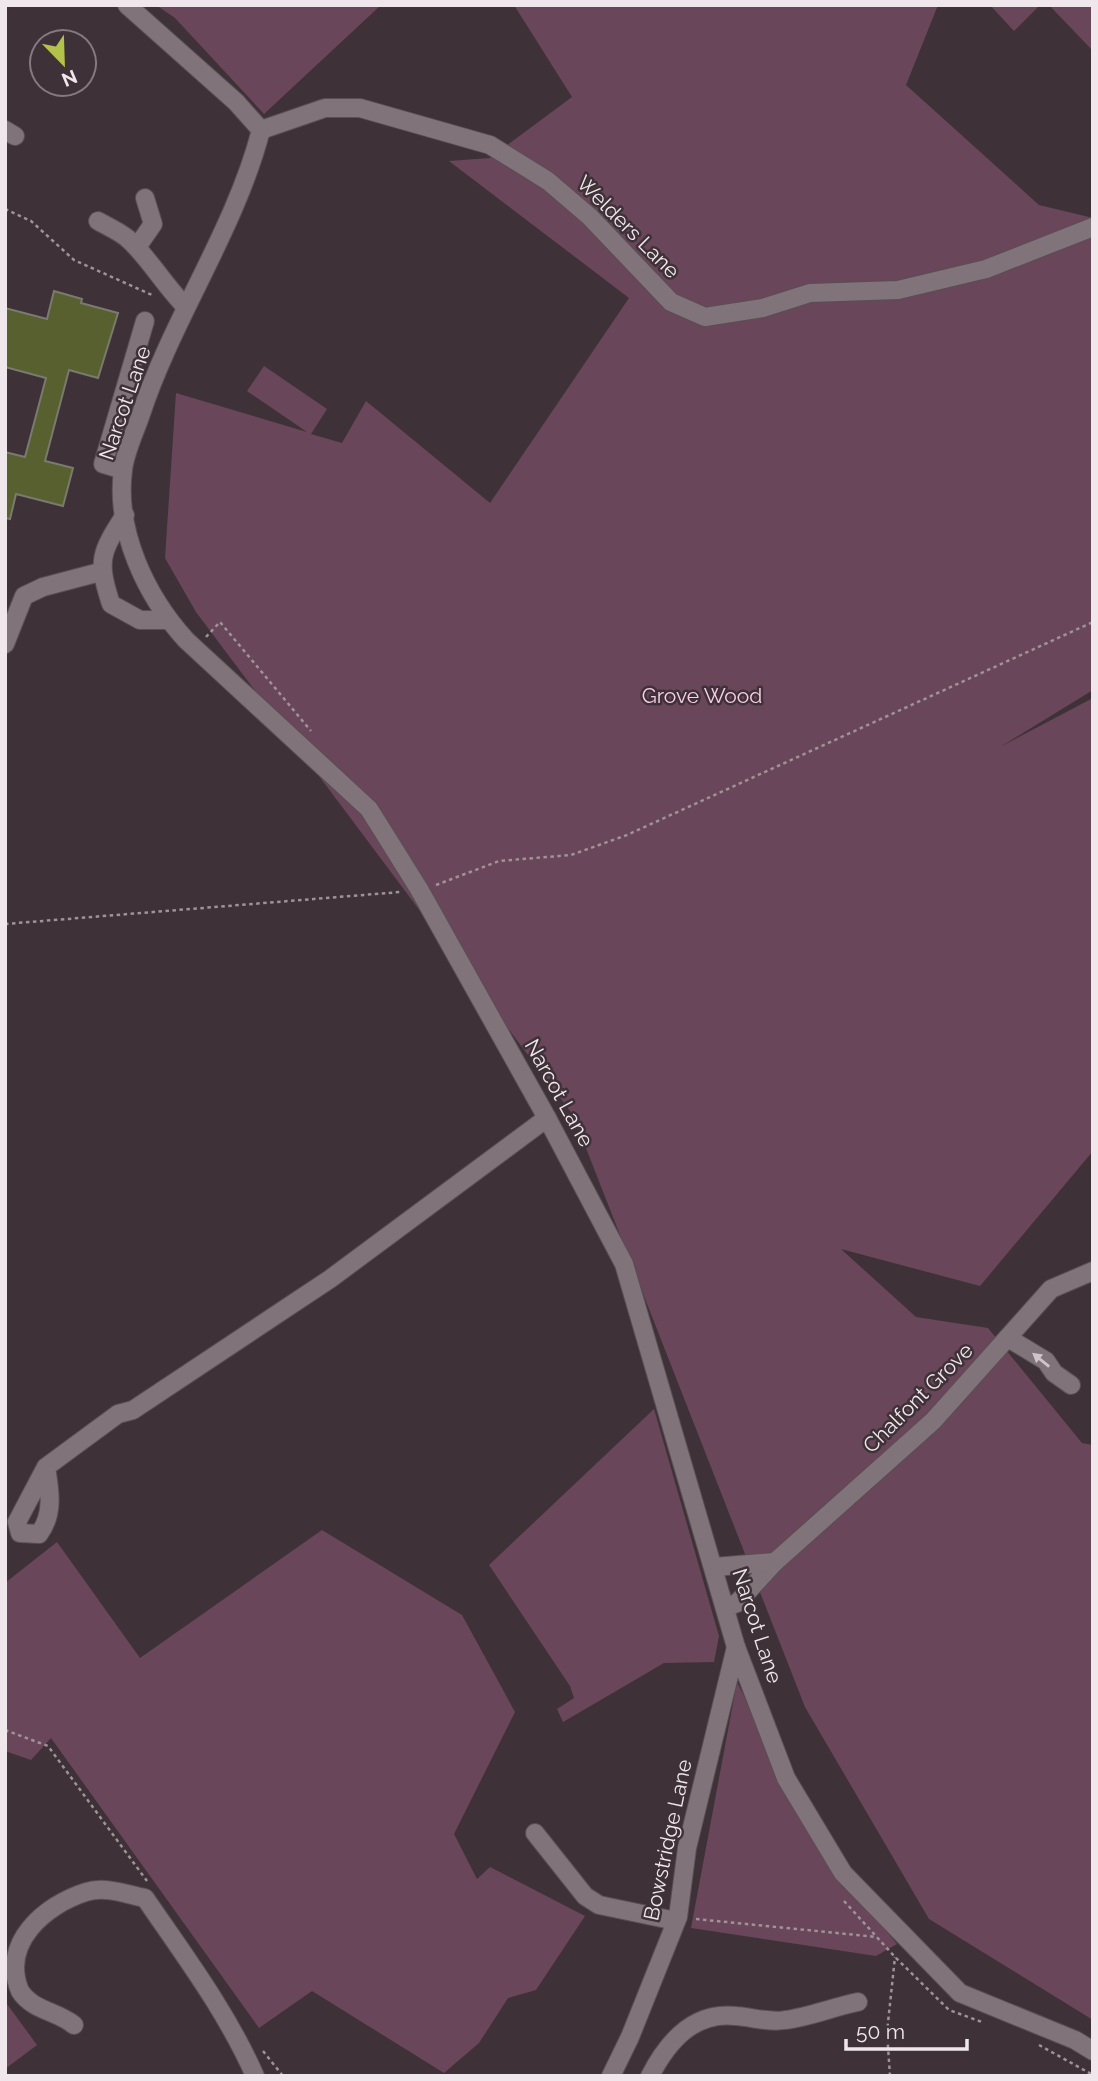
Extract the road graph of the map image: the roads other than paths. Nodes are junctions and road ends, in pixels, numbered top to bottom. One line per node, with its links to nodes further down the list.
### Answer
1 (127, 5): 2 (street)
2 (261, 131): 5 (street, Welders Lane); 7 (street, Narcot Lane)
3 (145, 198): 6 (street)
4 (98, 221): 6 (street)
5 (1093, 227)
6 (137, 247): 7 (street)
7 (185, 306): 9 (street, Narcot Lane)
8 (145, 321): 9 (street)
9 (123, 470): 10 (street, Narcot Lane)
10 (125, 515): 11 (street); 12 (street, Narcot Lane)
11 (100, 572): 12 (street); 13 (street)
12 (167, 620): 14 (street, Narcot Lane)
13 (5, 644)
14 (547, 1118): 18 (street); 20 (street, Narcot Lane)
15 (1093, 1271): 16 (street, Chalfont Grove)
16 (1008, 1338): 17 (street, one-way to 16); 19 (street, Chalfont Grove)
17 (1071, 1385)
18 (46, 1467)
19 (775, 1562): 20 (street); 21 (street, Chalfont Grove)
20 (714, 1567): 21 (street, Narcot Lane)
21 (726, 1607): 22 (street, Narcot Lane)
22 (736, 1647): 24 (street, Bowstridge Lane); 28 (street, Narcot Lane)
23 (535, 1833): 24 (street)
24 (677, 1919): 29 (street, Bowstridge Lane)
25 (13, 1994): 27 (street); 30 (street)
26 (858, 2002): 31 (street)
27 (74, 2025)
28 (1093, 2051)
29 (615, 2075)
30 (255, 2076)
31 (650, 2076)

